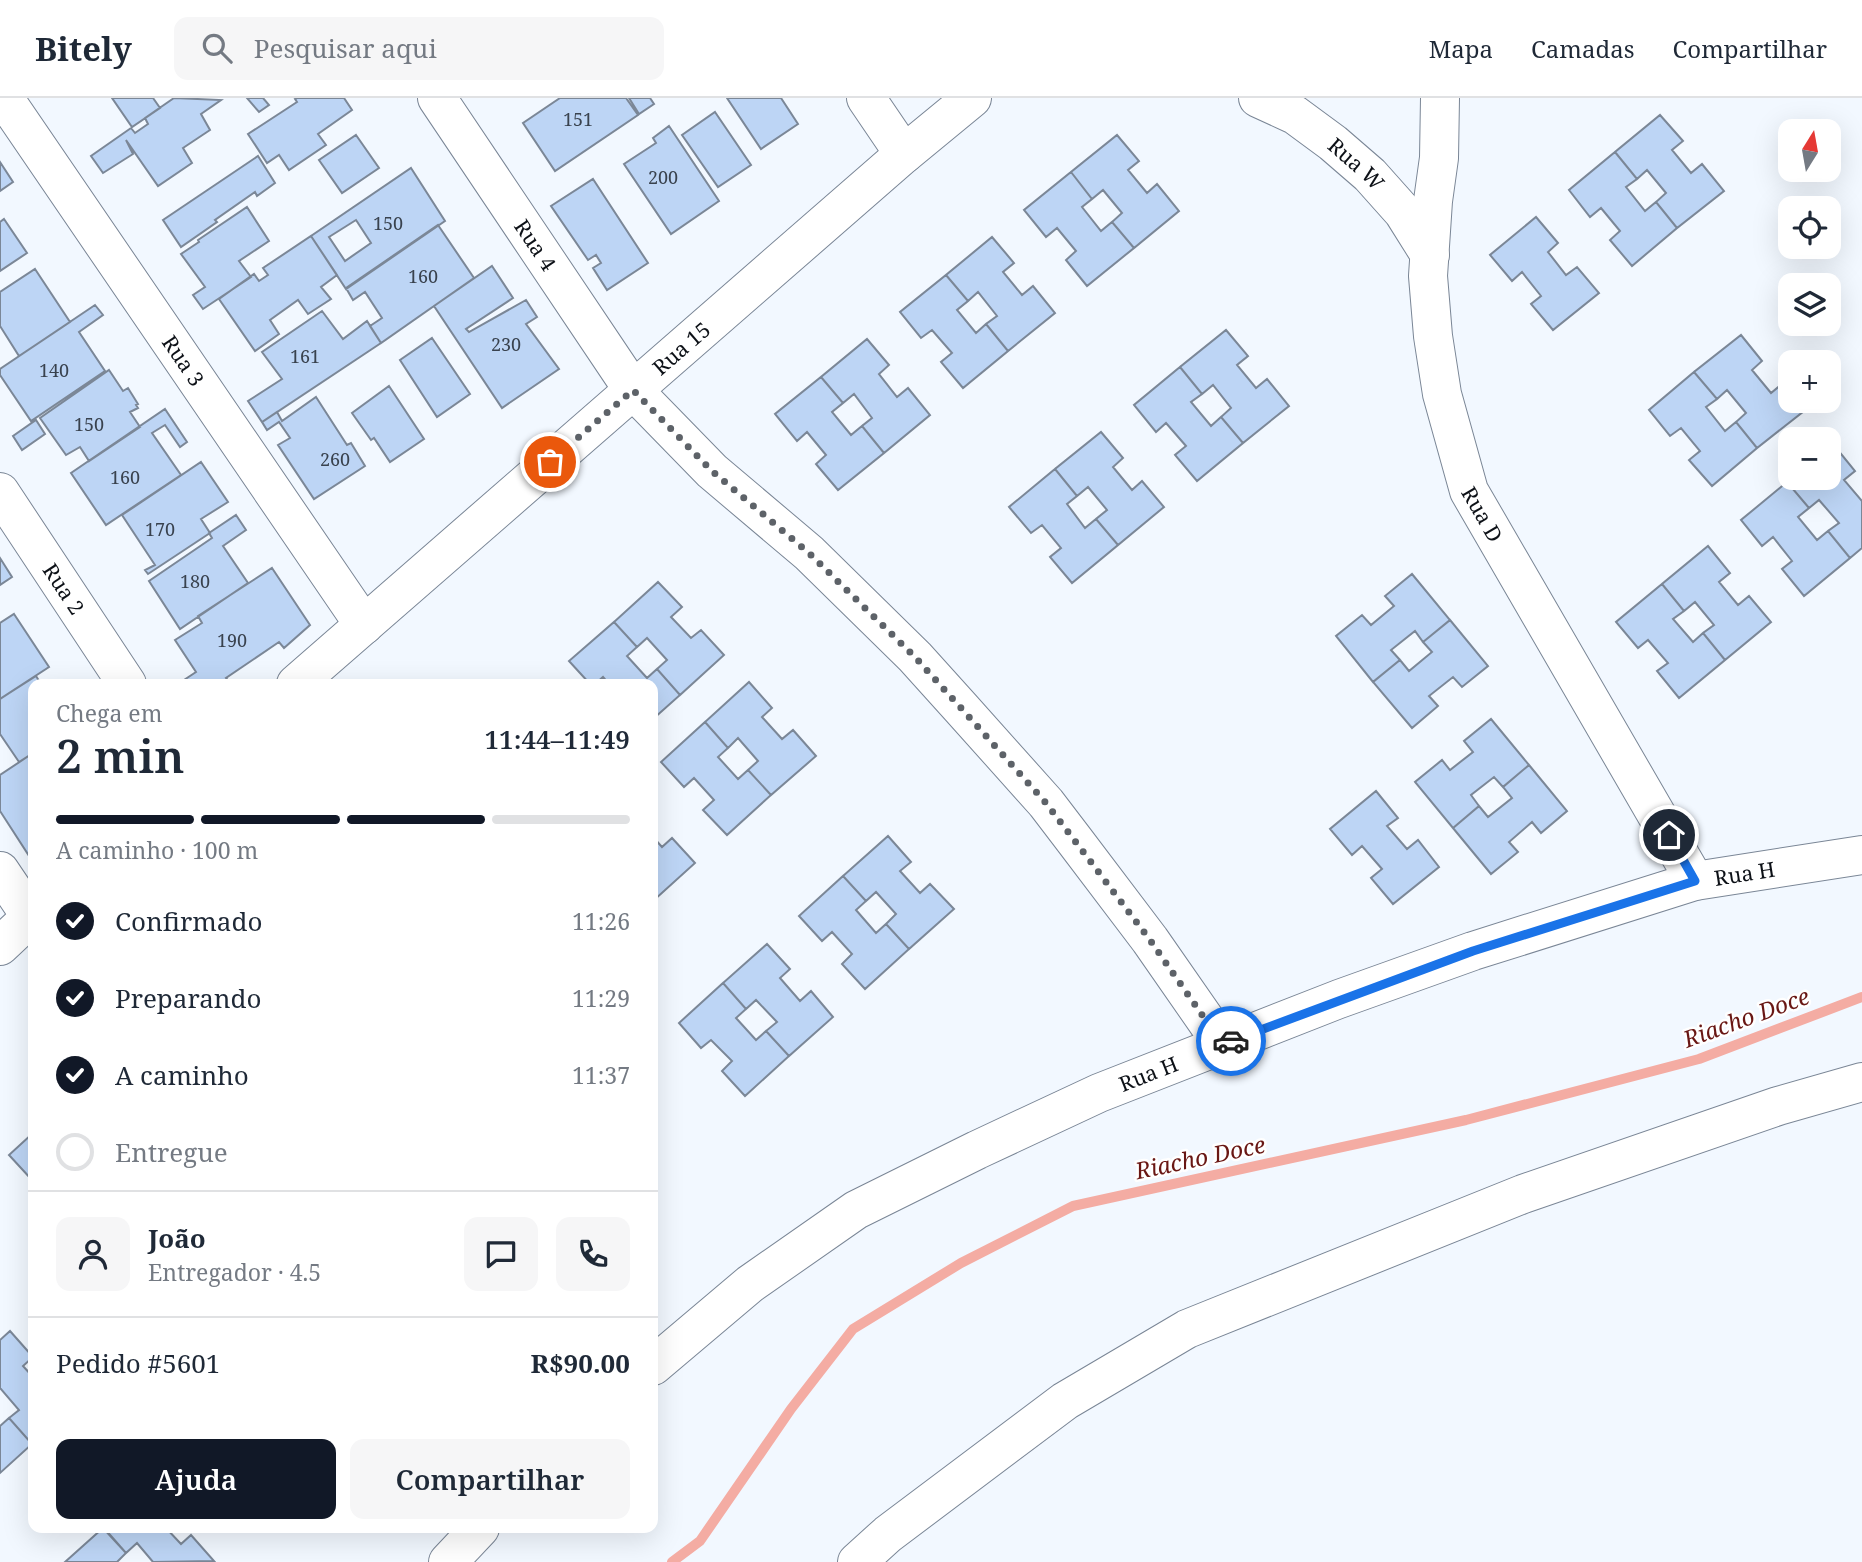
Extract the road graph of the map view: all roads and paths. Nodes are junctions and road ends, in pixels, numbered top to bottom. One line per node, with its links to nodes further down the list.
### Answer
1 (4, 98): 11 (street, Rua 3)
2 (437, 98): 9 (street, Rua 4)
3 (866, 98): 7 (street)
4 (972, 98): 7 (street, Rua 15)
5 (1258, 98): 8 (street, Rua W)
6 (1440, 98): 8 (street, Rua D)
7 (904, 154): 9 (street, Rua 15)
8 (1430, 255): 16 (street, Rua D)
9 (633, 390): 11 (street, Rua 15); 20 (street, Rua 4)
10 (0, 492): 12 (street, Rua 2)
11 (364, 625): 13 (street, Rua 15)
12 (124, 679)
13 (302, 679)
14 (1862, 855): 16 (street, Rua H)
15 (0, 871): 17 (street)
16 (1695, 881): 20 (street, Rua H)
17 (28, 910)
18 (28, 920): 19 (street)
19 (0, 946)
20 (1223, 1045): 22 (street, Rua H)
21 (1862, 1082): 25 (street)
22 (658, 1362)
23 (475, 1533): 24 (street)
24 (448, 1562)
25 (857, 1562)

